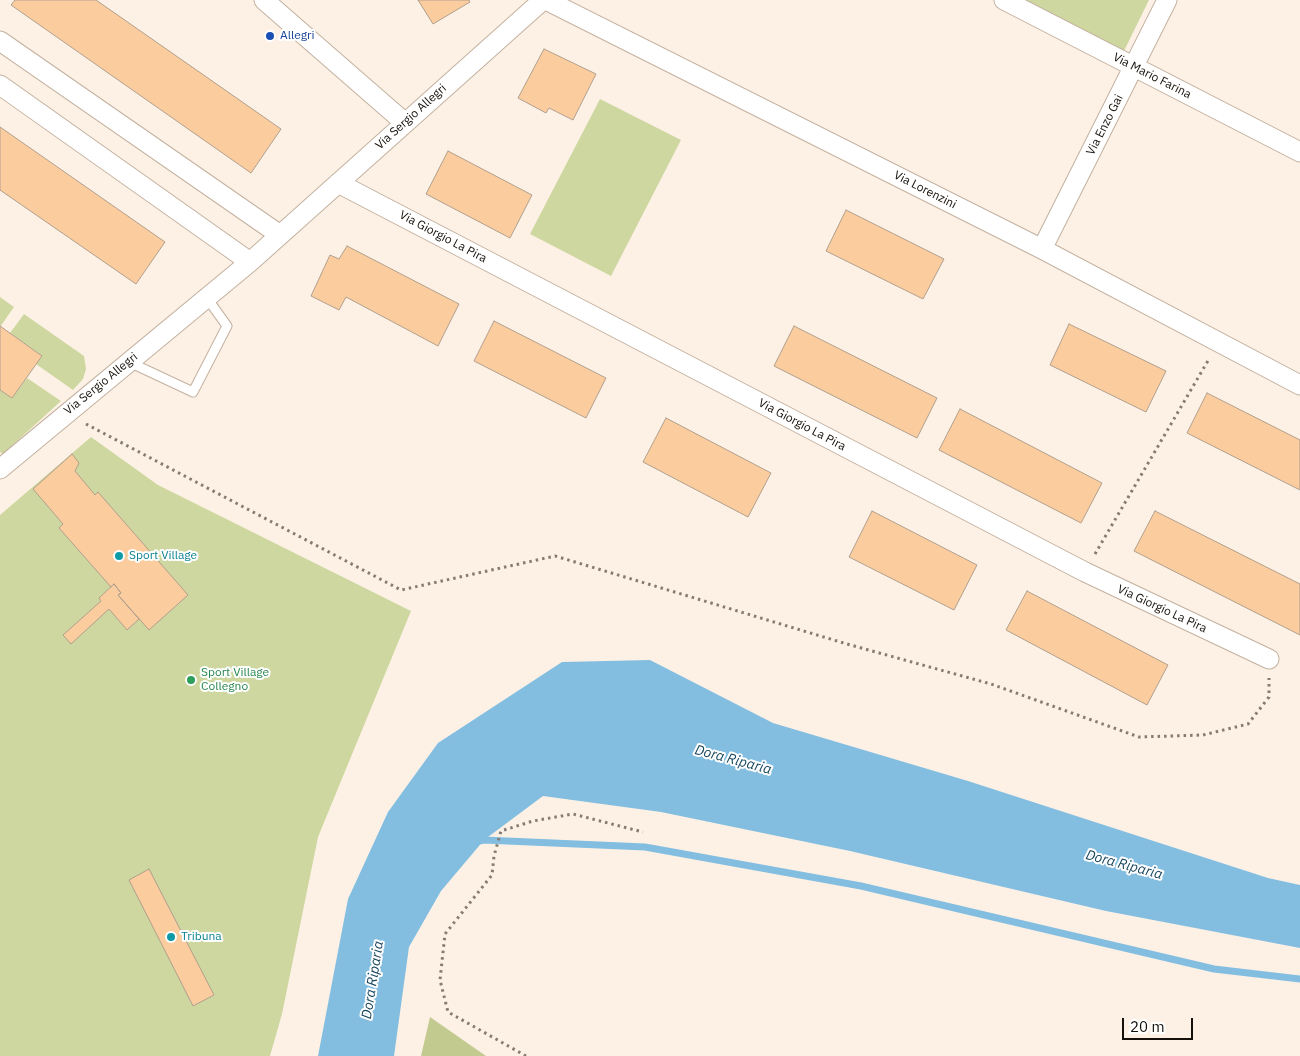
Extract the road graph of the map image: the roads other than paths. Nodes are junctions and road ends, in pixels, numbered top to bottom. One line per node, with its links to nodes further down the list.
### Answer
1 (264, 0): 8 (street)
2 (545, 0): 8 (street, Via Sergio Allegri); 12 (street, Via Lorenzini)
3 (1004, 0): 6 (street, Via Mario Farina)
4 (1167, 0): 6 (street, Via Enzo Gai)
5 (0, 41): 11 (street)
6 (1134, 67): 9 (street, Via Mario Farina); 12 (street, Via Enzo Gai)
7 (0, 85): 13 (street)
8 (404, 122): 10 (street, Via Sergio Allegri)
9 (1300, 152)
10 (338, 183): 11 (street, Via Sergio Allegri); 18 (street, Via Giorgio La Pira)
11 (280, 235): 13 (street, Via Sergio Allegri)
12 (1042, 249): 16 (street, Via Lorenzini)
13 (250, 262): 14 (street, Via Sergio Allegri)
14 (206, 298): 15 (street, Via Sergio Allegri); 15 (lane)
15 (129, 362): 17 (street, Via Sergio Allegri)
16 (1300, 385)
17 (0, 469)
18 (1269, 660)

